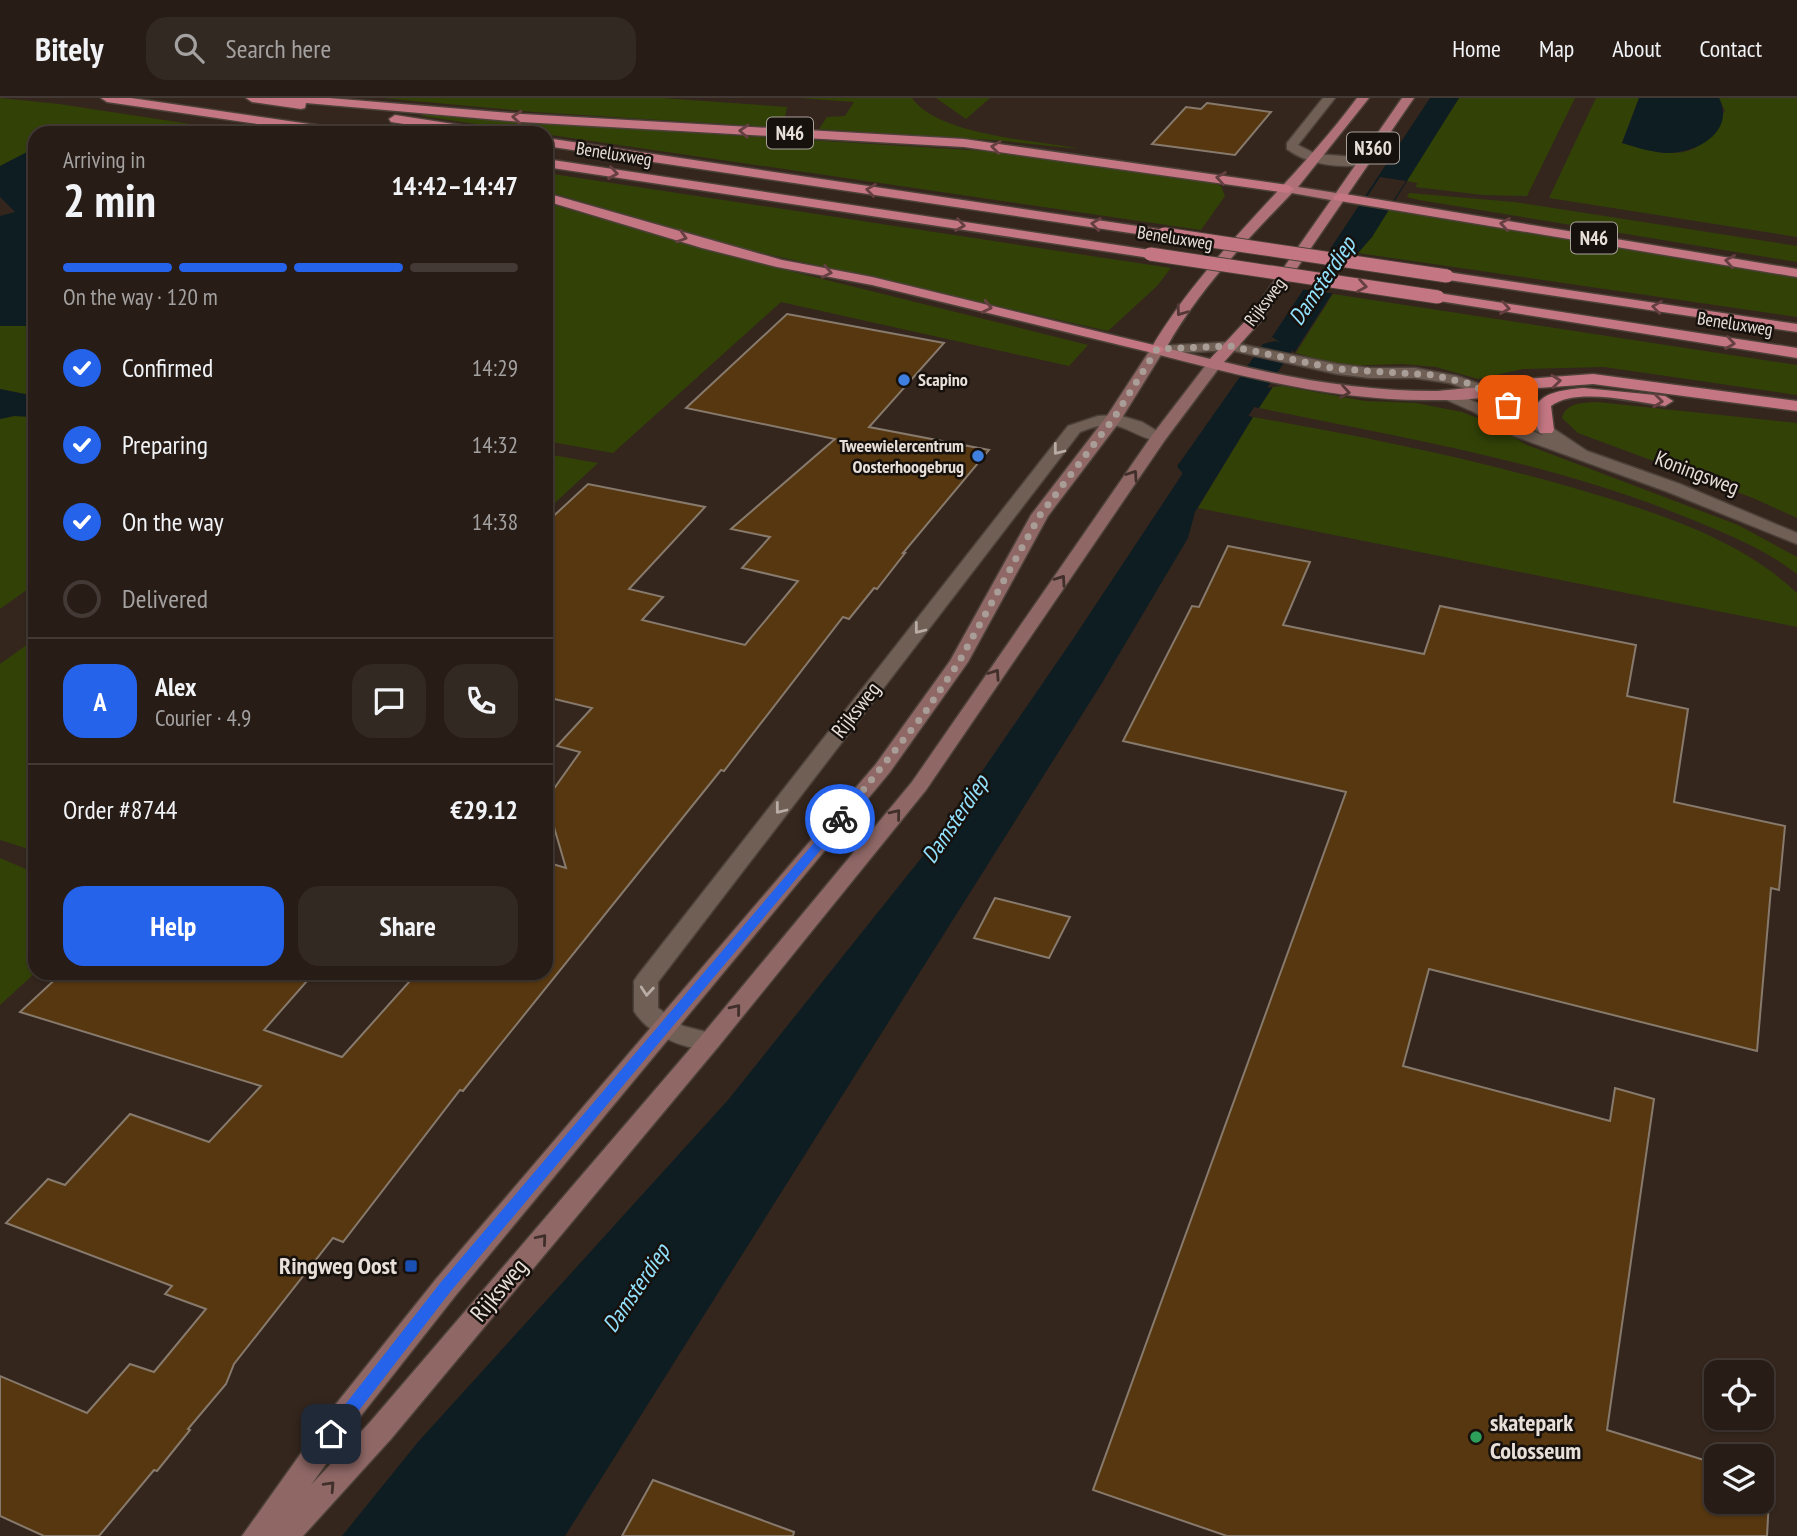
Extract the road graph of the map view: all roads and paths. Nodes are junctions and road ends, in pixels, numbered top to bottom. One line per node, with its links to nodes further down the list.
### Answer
1 (107, 98): 7 (highway)
2 (252, 98): 10 (highway)
3 (288, 98): 15 (highway, N46, one-way to 3)
4 (1329, 98): 12 (street)
5 (1363, 98): 12 (main road, Rijksweg / N360)
6 (1408, 98): 13 (main road, Rijksweg / N360)
7 (230, 116): 8 (highway); 9 (highway)
8 (270, 126)
9 (297, 126)
10 (439, 126)
11 (553, 143): 19 (highway, Beneluxweg / N46, one-way to 11, bridge)
12 (1316, 158): 13 (street); 15 (main road, Rijksweg / N360)
13 (1364, 161): 16 (main road, Rijksweg / N360)
14 (553, 164): 22 (highway, Beneluxweg, one-way to 22, bridge)
15 (1289, 189): 16 (main road, N46); 21 (main road, Rijksweg / N360, one-way to 21)
16 (1339, 197): 18 (highway, N46, one-way to 16); 20 (main road, Rijksweg / N360)
17 (553, 199): 21 (highway, one-way to 21)
18 (1797, 273)
19 (1797, 328)
20 (1230, 346): 21 (street); 23 (main road, Rijksweg / N360); 24 (street)
21 (1157, 349): 23 (main road); 27 (main road, Rijksweg / N360)
22 (1797, 353)
23 (1213, 364): 25 (main road, one-way to 25); 29 (main road, Rijksweg / N360)
24 (1489, 392): 25 (main road); 26 (highway, one-way to 26); 28 (street, Koningsweg)
25 (1448, 397): 30 (street, Koningsweg)
26 (1797, 409): 28 (highway, one-way to 26)
27 (1114, 418): 29 (street); 32 (main road, Rijksweg); 32 (street, Rijksweg, one-way to 32)
28 (1546, 430): 30 (street, Koningsweg)
29 (1159, 437): 33 (main road, Rijksweg, one-way to 29)
30 (1580, 453): 31 (street, Koningsweg)
31 (1797, 539)
32 (665, 1028): 33 (street); 34 (main road, Rijksweg)
33 (710, 1041): 35 (main road, Rijksweg, one-way to 33)
34 (257, 1536)
35 (284, 1536)

